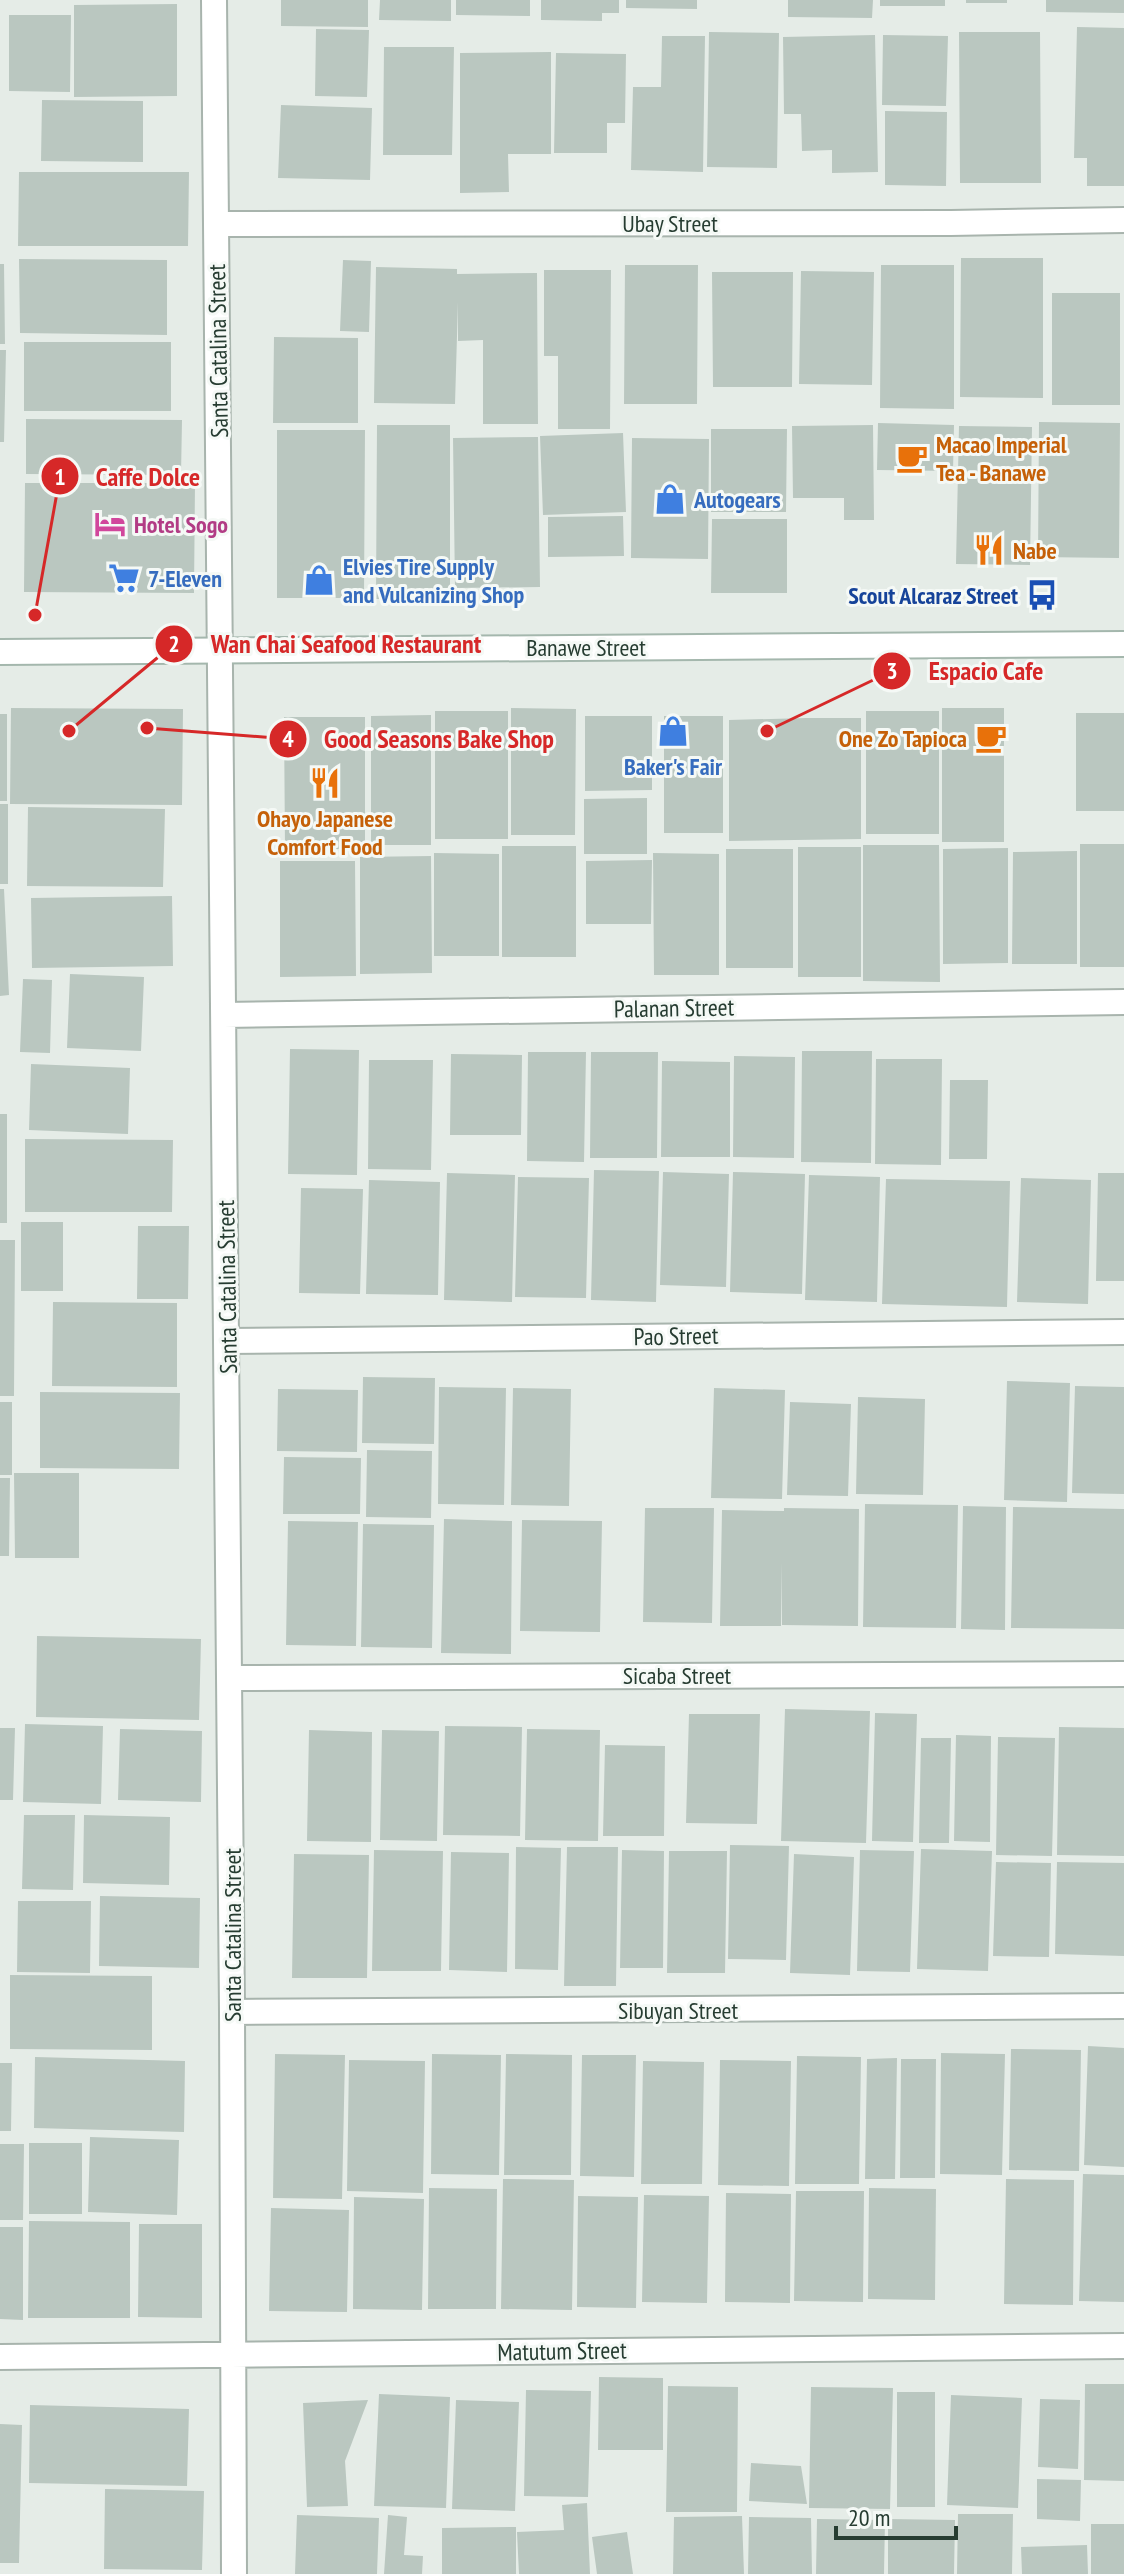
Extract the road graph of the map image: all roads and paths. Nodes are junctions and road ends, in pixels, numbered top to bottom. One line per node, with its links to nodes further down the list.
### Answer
1 (214, 0): 3 (street, Santa Catalina Street)
2 (1124, 220): 3 (street, Ubay Street)
3 (216, 224): 5 (street, Santa Catalina Street)
4 (1124, 644): 5 (street, Banawe Street)
5 (221, 649): 6 (street, Banawe Street); 8 (street, Santa Catalina Street)
6 (0, 652)
7 (1124, 1002): 8 (street, Palanan Street)
8 (224, 1015): 10 (street, Santa Catalina Street)
9 (1124, 1332): 10 (street, Pao Street)
10 (227, 1341): 12 (street, Santa Catalina Street)
11 (1124, 1674): 12 (street, Sicaba Street)
12 (230, 1678): 14 (street, Santa Catalina Street)
13 (1124, 2006): 14 (street, Sibuyan Street)
14 (232, 2012): 16 (street, Santa Catalina Street)
15 (1124, 2346): 16 (street, Matutum Street)
16 (235, 2353): 17 (street, Matutum Street); 18 (street, Santa Catalina Street)
17 (0, 2357)
18 (234, 2574)

